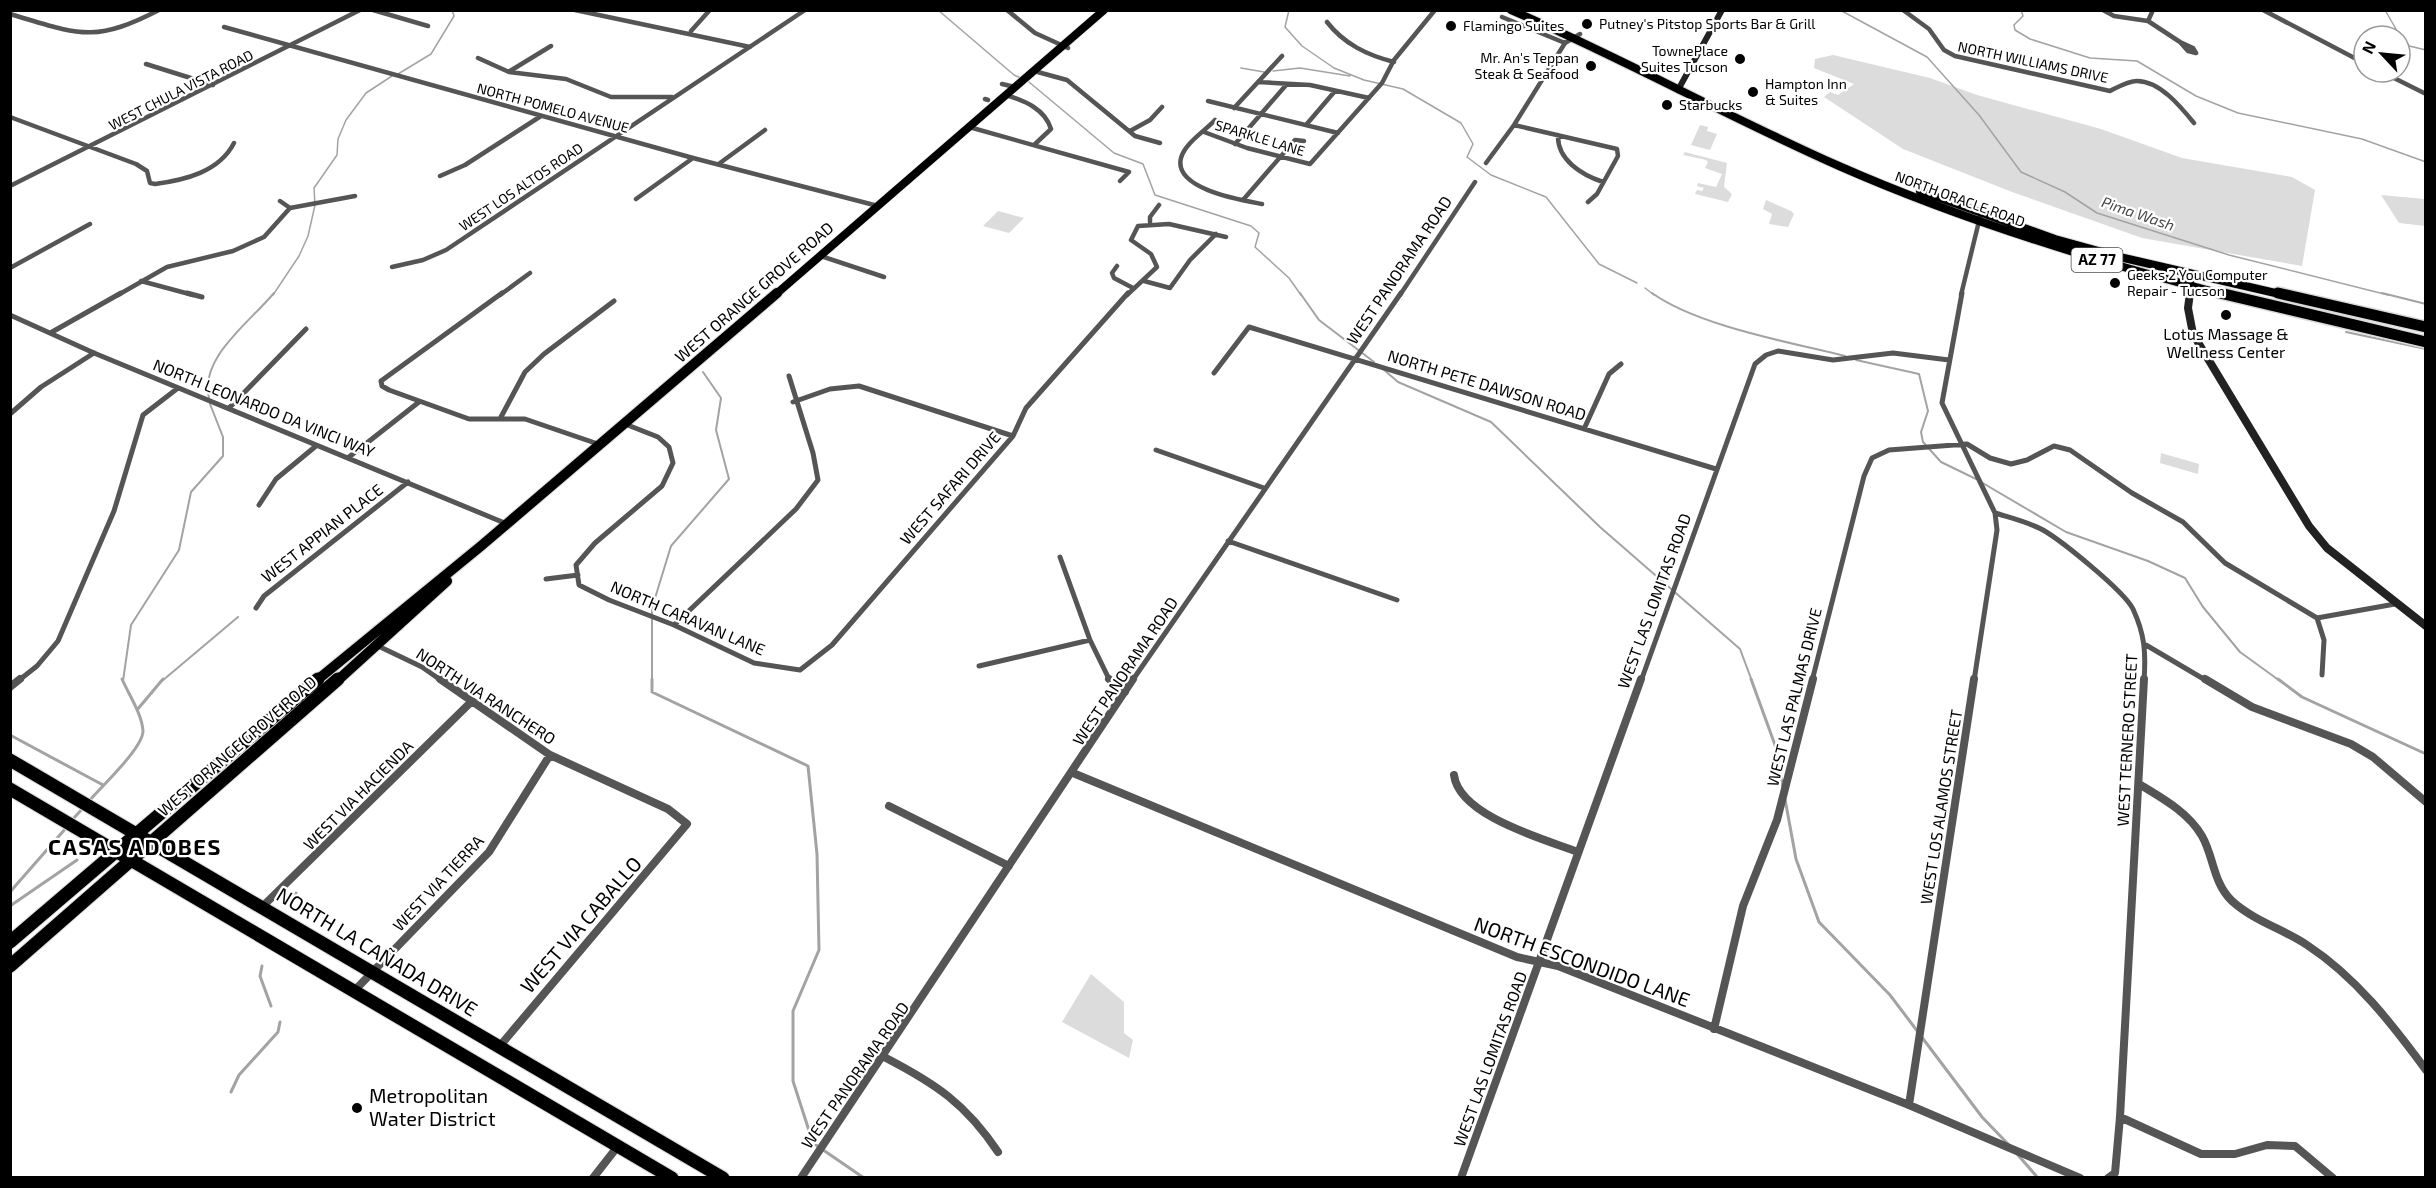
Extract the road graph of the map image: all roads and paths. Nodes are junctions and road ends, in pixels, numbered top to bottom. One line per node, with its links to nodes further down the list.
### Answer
1 (159, 10): 19 (street)
2 (360, 10): 30 (street, WEST CHULA VISTA ROAD)
3 (373, 10): 23 (street)
4 (575, 10): 18 (street)
5 (805, 10): 31 (street, WEST LOS ALTOS ROAD)
6 (1007, 10): 32 (street)
7 (1104, 10): 32 (main road, WEST ORANGE GROVE ROAD)
8 (1113, 10): 32 (main road, WEST ORANGE GROVE ROAD)
9 (1435, 10): 36 (street)
10 (1511, 10): 26 (highway, NORTH ORACLE ROAD / AZ 77)
11 (1528, 10): 26 (highway, NORTH ORACLE ROAD / AZ 77)
12 (1722, 10): 46 (street)
13 (1904, 10): 59 (street, NORTH WILLIAMS DRIVE)
14 (2103, 10): 21 (street)
15 (2153, 10): 21 (street)
16 (2263, 10): 34 (street)
17 (710, 11): 25 (street)
18 (588, 12): 25 (street)
19 (10, 14)
20 (1502, 17): 28 (street)
21 (2148, 21): 27 (street)
22 (1327, 22): 36 (street)
23 (428, 26)
24 (224, 27): 30 (street, NORTH POMELO AVENUE)
25 (691, 31): 31 (street)
26 (1576, 35): 28 (street); 46 (highway, NORTH ORACLE ROAD / AZ 77)
27 (2179, 42)
28 (1566, 44): 61 (street)
29 (551, 46): 39 (street)
30 (290, 47): 44 (street, WEST CHULA VISTA ROAD); 56 (street, NORTH POMELO AVENUE)
31 (750, 47): 50 (street, WEST LOS ALTOS ROAD)
32 (1065, 47): 38 (main road, WEST ORANGE GROVE ROAD)
33 (1282, 56): 40 (street)
34 (2352, 57)
35 (478, 58): 39 (street)
36 (1394, 62): 51 (street)
37 (146, 64): 44 (street)
38 (1034, 71): 45 (main road, WEST ORANGE GROVE ROAD); 64 (street)
39 (510, 72): 50 (street)
40 (1258, 82): 42 (street); 54 (street)
41 (1002, 84): 45 (street)
42 (1287, 84): 47 (street); 55 (street)
43 (2406, 84): 48 (street)
44 (214, 85): 74 (street, WEST CHULA VISTA ROAD)
45 (1015, 87): 49 (main road, WEST ORANGE GROVE ROAD)
46 (1680, 87): 95 (highway, NORTH ORACLE ROAD / AZ 77)
47 (1335, 91): 51 (street); 60 (street)
48 (2426, 94)
49 (1006, 95): 62 (main road, WEST ORANGE GROVE ROAD); 73 (street)
50 (673, 98): 68 (street, WEST LOS ALTOS ROAD)
51 (1369, 98): 66 (street)
52 (1208, 101): 54 (street)
53 (1162, 107): 64 (street)
54 (1234, 108): 55 (street)
55 (1261, 114): 60 (street); 72 (street)
56 (541, 116): 68 (street, NORTH POMELO AVENUE); 79 (street)
57 (10, 117): 74 (street)
58 (1215, 120): 65 (street)
59 (2194, 123)
60 (1306, 125): 66 (street)
61 (1514, 125): 67 (street); 78 (street)
62 (969, 127): 73 (street); 93 (main road, WEST ORANGE GROVE ROAD)
63 (765, 130): 77 (street)
64 (1130, 131): 71 (street)
65 (1204, 132): 72 (street, SPARKLE LANE); 88 (street)
66 (1338, 133): 75 (street, SPARKLE LANE)
67 (1558, 135): 83 (street); 83 (street)
68 (617, 136): 76 (street, NORTH POMELO AVENUE); 103 (street, WEST LOS ALTOS ROAD)
69 (1304, 141): 75 (street)
70 (234, 143): 81 (street)
71 (1160, 143)
72 (1235, 144): 75 (street, SPARKLE LANE)
73 (1034, 145): 80 (street)
74 (92, 147): 81 (street); 84 (street, WEST CHULA VISTA ROAD)
75 (1281, 157): 88 (street)
76 (693, 158): 77 (street, NORTH POMELO AVENUE); 87 (street)
77 (720, 163): 93 (street, NORTH POMELO AVENUE)
78 (1486, 164)
79 (440, 176)
80 (1120, 181)
81 (149, 182): 85 (street)
82 (1475, 182): 119 (street, WEST PANORAMA ROAD)
83 (1603, 182): 90 (street)
84 (10, 186)
85 (142, 186)
86 (355, 196): 94 (street)
87 (636, 199)
88 (1243, 200): 91 (street)
89 (280, 201): 94 (street)
90 (1588, 202)
91 (1262, 204)
92 (1159, 205): 96 (street)
93 (878, 206): 100 (main road, WEST ORANGE GROVE ROAD)
94 (290, 208): 107 (street)
95 (1980, 218): 105 (highway, NORTH ORACLE ROAD / AZ 77); 109 (highway, NORTH ORACLE ROAD / AZ 77); 120 (street)
96 (1150, 222): 98 (street); 108 (street)
97 (90, 224): 102 (street)
98 (1216, 234): 99 (street); 108 (street)
99 (1226, 237)
100 (821, 256): 106 (street); 130 (main road, WEST ORANGE GROVE ROAD)
101 (1117, 266): 110 (street)
102 (10, 267)
103 (392, 267)
104 (530, 273): 125 (street)
105 (2192, 273): 109 (street); 114 (highway, NORTH ORACLE ROAD / AZ 77)
106 (884, 277)
107 (141, 281): 111 (street); 116 (street)
108 (1144, 281): 110 (street, WEST SAFARI DRIVE)
109 (2192, 287): 117 (highway, NORTH ORACLE ROAD / AZ 77); 149 (street)
110 (1133, 288): 132 (street, WEST SAFARI DRIVE)
111 (202, 297)
112 (614, 301): 129 (street)
113 (10, 315): 116 (street, NORTH LEONARDO DA VINCI WAY)
114 (2426, 327)
115 (306, 329): 127 (street)
116 (52, 332): 118 (street, NORTH LEONARDO DA VINCI WAY)
117 (2426, 342)
118 (94, 352): 124 (street, NORTH LEONARDO DA VINCI WAY); 128 (street)
119 (1356, 358): 122 (street, NORTH PETE DAWSON ROAD); 131 (street, NORTH PETE DAWSON ROAD); 140 (street, WEST PANORAMA ROAD)
120 (1949, 360): 133 (street); 138 (street, WEST LAS LOMITAS ROAD)
121 (1621, 364): 131 (street)
122 (1214, 373)
123 (789, 376): 126 (street)
124 (178, 388): 127 (street, NORTH LEONARDO DA VINCI WAY); 160 (street)
125 (419, 402): 129 (street); 137 (street)
126 (793, 402): 132 (street); 152 (street)
127 (231, 407): 135 (street, NORTH LEONARDO DA VINCI WAY)
128 (10, 414)
129 (501, 417): 134 (street)
130 (625, 424): 134 (main road, WEST ORANGE GROVE ROAD); 146 (street)
131 (1584, 429): 138 (street, NORTH PETE DAWSON ROAD)
132 (1013, 436): 158 (street, WEST SAFARI DRIVE)
133 (1960, 444): 142 (street); 151 (street); 184 (street, WEST LAS PALMAS DRIVE)
134 (602, 445): 143 (main road, WEST ORANGE GROVE ROAD)
135 (316, 446): 137 (street, NORTH LEONARDO DA VINCI WAY); 141 (street)
136 (1156, 450): 140 (street)
137 (349, 457): 139 (street, NORTH LEONARDO DA VINCI WAY)
138 (1716, 469): 175 (street, WEST LAS LOMITAS ROAD)
139 (408, 482): 143 (street, NORTH LEONARDO DA VINCI WAY); 150 (street, WEST APPIAN PLACE)
140 (1264, 488): 144 (street, WEST PANORAMA ROAD)
141 (259, 505)
142 (1995, 513): 156 (street, WEST TERNERO STREET); 188 (street, WEST LOS ALAMOS STREET)
143 (508, 524): 155 (main road, WEST ORANGE GROVE ROAD)
144 (1228, 541): 148 (street); 161 (street, WEST PANORAMA ROAD)
145 (1060, 557): 154 (street)
146 (578, 575): 147 (street); 152 (street, NORTH CARAVAN LANE)
147 (546, 579)
148 (1397, 600)
149 (2395, 604): 151 (street); 153 (street)
150 (256, 609)
151 (2317, 618): 159 (street)
152 (674, 625): 158 (street, NORTH CARAVAN LANE)
153 (2426, 626)
154 (1090, 640): 157 (street); 161 (street)
155 (371, 642): 162 (street, NORTH VIA RANCHERO); 172 (main road, WEST ORANGE GROVE ROAD); 173 (main road, WEST ORANGE GROVE ROAD)
156 (2146, 645): 167 (street, WEST TERNERO STREET); 169 (street)
157 (979, 666)
158 (800, 670)
159 (2322, 675)
160 (10, 687)
161 (1125, 692): 165 (street, WEST PANORAMA ROAD)
162 (471, 702): 163 (street, NORTH VIA RANCHERO); 178 (street, WEST VIA HACIENDA)
163 (550, 755): 171 (street, NORTH VIA RANCHERO); 182 (street, WEST VIA TIERRA)
164 (10, 760): 172 (main road, NORTH LA CAÑADA DRIVE)
165 (1073, 773): 177 (street, WEST PANORAMA ROAD); 180 (street, NORTH ESCONDIDO LANE)
166 (1454, 776): 175 (street)
167 (2139, 784): 187 (street); 189 (street, WEST TERNERO STREET)
168 (10, 789): 174 (main road)
169 (2426, 802)
170 (889, 806): 177 (street)
171 (687, 824): 185 (street, WEST VIA CABALLO)
172 (137, 833): 173 (main road, NORTH LA CAÑADA DRIVE); 174 (main road, WEST ORANGE GROVE ROAD)
173 (153, 842): 176 (main road, WEST ORANGE GROVE ROAD); 178 (main road, NORTH LA CAÑADA DRIVE)
174 (115, 852): 176 (main road); 179 (main road, WEST ORANGE GROVE ROAD)
175 (1578, 852): 180 (street, WEST LAS LOMITAS ROAD)
176 (131, 861): 181 (main road, WEST ORANGE GROVE ROAD); 183 (main road)
177 (1010, 866): 186 (street, WEST PANORAMA ROAD)
178 (263, 906): 182 (main road, NORTH LA CAÑADA DRIVE)
179 (10, 942)
180 (1540, 962): 184 (street, NORTH ESCONDIDO LANE); 197 (street, WEST LAS LOMITAS ROAD)
181 (10, 966)
182 (372, 973): 183 (street, WEST VIA TIERRA); 185 (main road, NORTH LA CAÑADA DRIVE)
183 (355, 990): 190 (main road)
184 (1714, 1029): 188 (street, NORTH ESCONDIDO LANE)
185 (499, 1047): 195 (main road, NORTH LA CAÑADA DRIVE)
186 (886, 1058): 191 (street); 196 (street, WEST PANORAMA ROAD)
187 (2426, 1070)
188 (1909, 1106): 198 (street, NORTH ESCONDIDO LANE)
189 (2120, 1117): 192 (street, WEST TERNERO STREET); 199 (street)
190 (618, 1146): 193 (street); 194 (main road)
191 (998, 1152)
192 (2112, 1175)
193 (593, 1178)
194 (672, 1178)
195 (723, 1178)
196 (801, 1178)
197 (1461, 1178)
198 (2080, 1178)
199 (2333, 1178)

